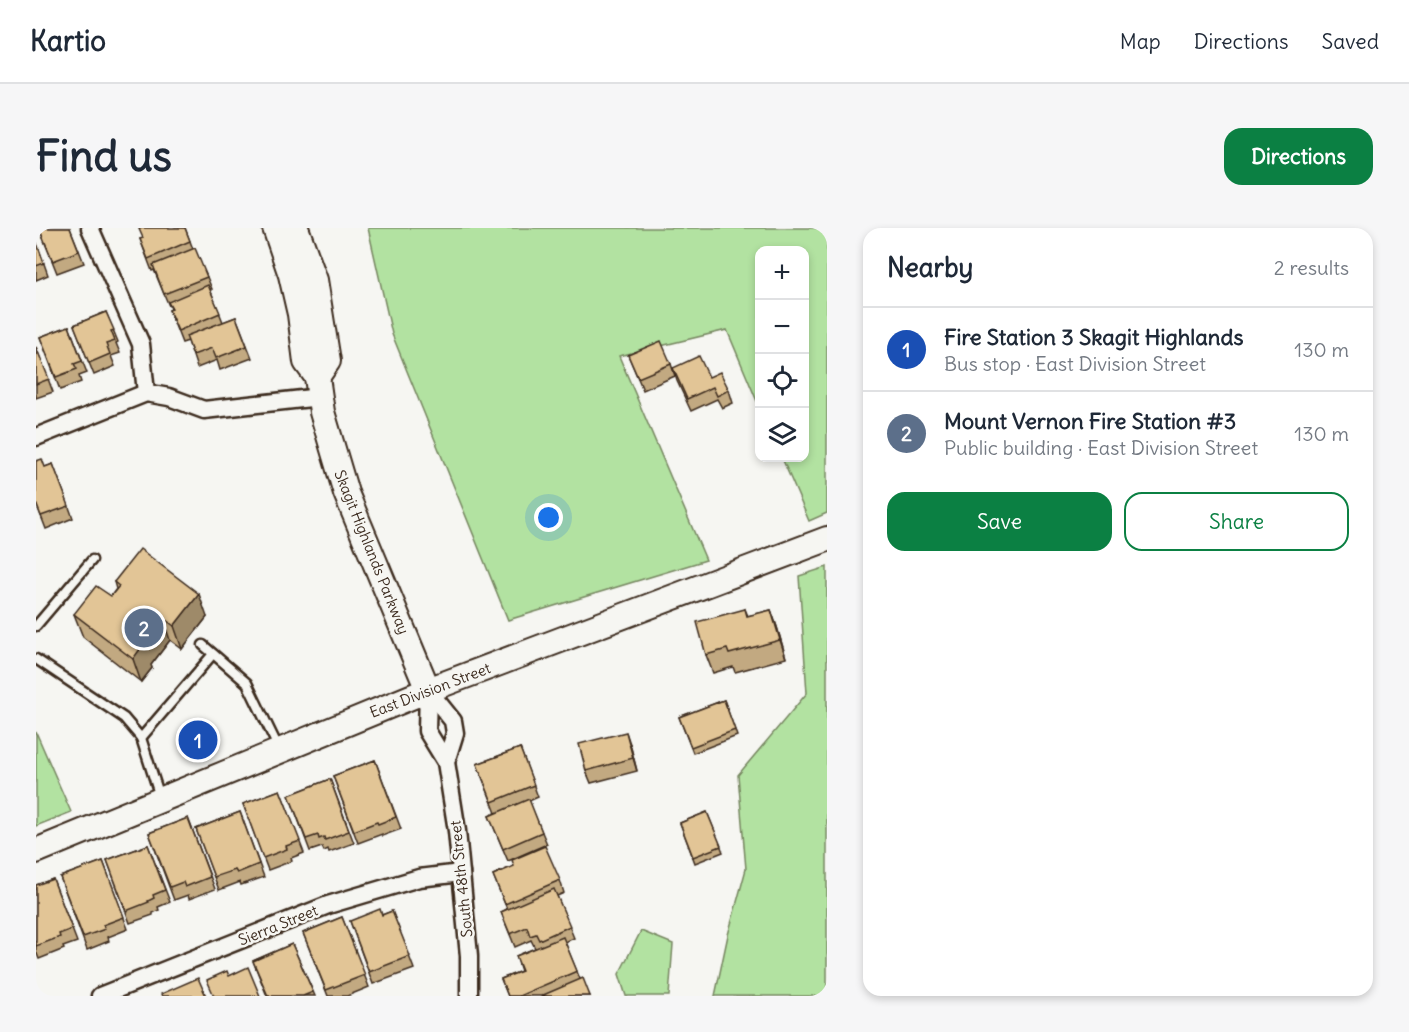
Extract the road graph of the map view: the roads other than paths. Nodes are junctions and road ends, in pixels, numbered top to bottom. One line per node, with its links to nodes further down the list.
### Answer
1 (90, 228): 5 (street)
2 (275, 228): 4 (street, Skagit Highlands Parkway)
3 (296, 228): 4 (street)
4 (318, 387): 5 (street); 13 (street, Skagit Highlands Parkway)
5 (146, 393): 6 (street)
6 (36, 437)
7 (827, 539): 13 (street, East Division Street)
8 (92, 560): 9 (lane)
9 (36, 626)
10 (203, 645): 11 (lane)
11 (213, 654): 14 (lane); 15 (lane)
12 (36, 659): 14 (lane)
13 (428, 690): 15 (street, East Division Street); 16 (street, South 48th Street); 16 (street, South 48th Street)
14 (141, 738): 17 (lane)
15 (280, 751): 17 (street, East Division Street)
16 (446, 762): 19 (street, South 48th Street)
17 (160, 800): 18 (street, East Division Street)
18 (36, 851)
19 (461, 873): 20 (street, Sierra Street); 22 (street, South 48th Street)
20 (136, 990): 21 (street, Sierra Street)
21 (100, 996)
22 (469, 996)

